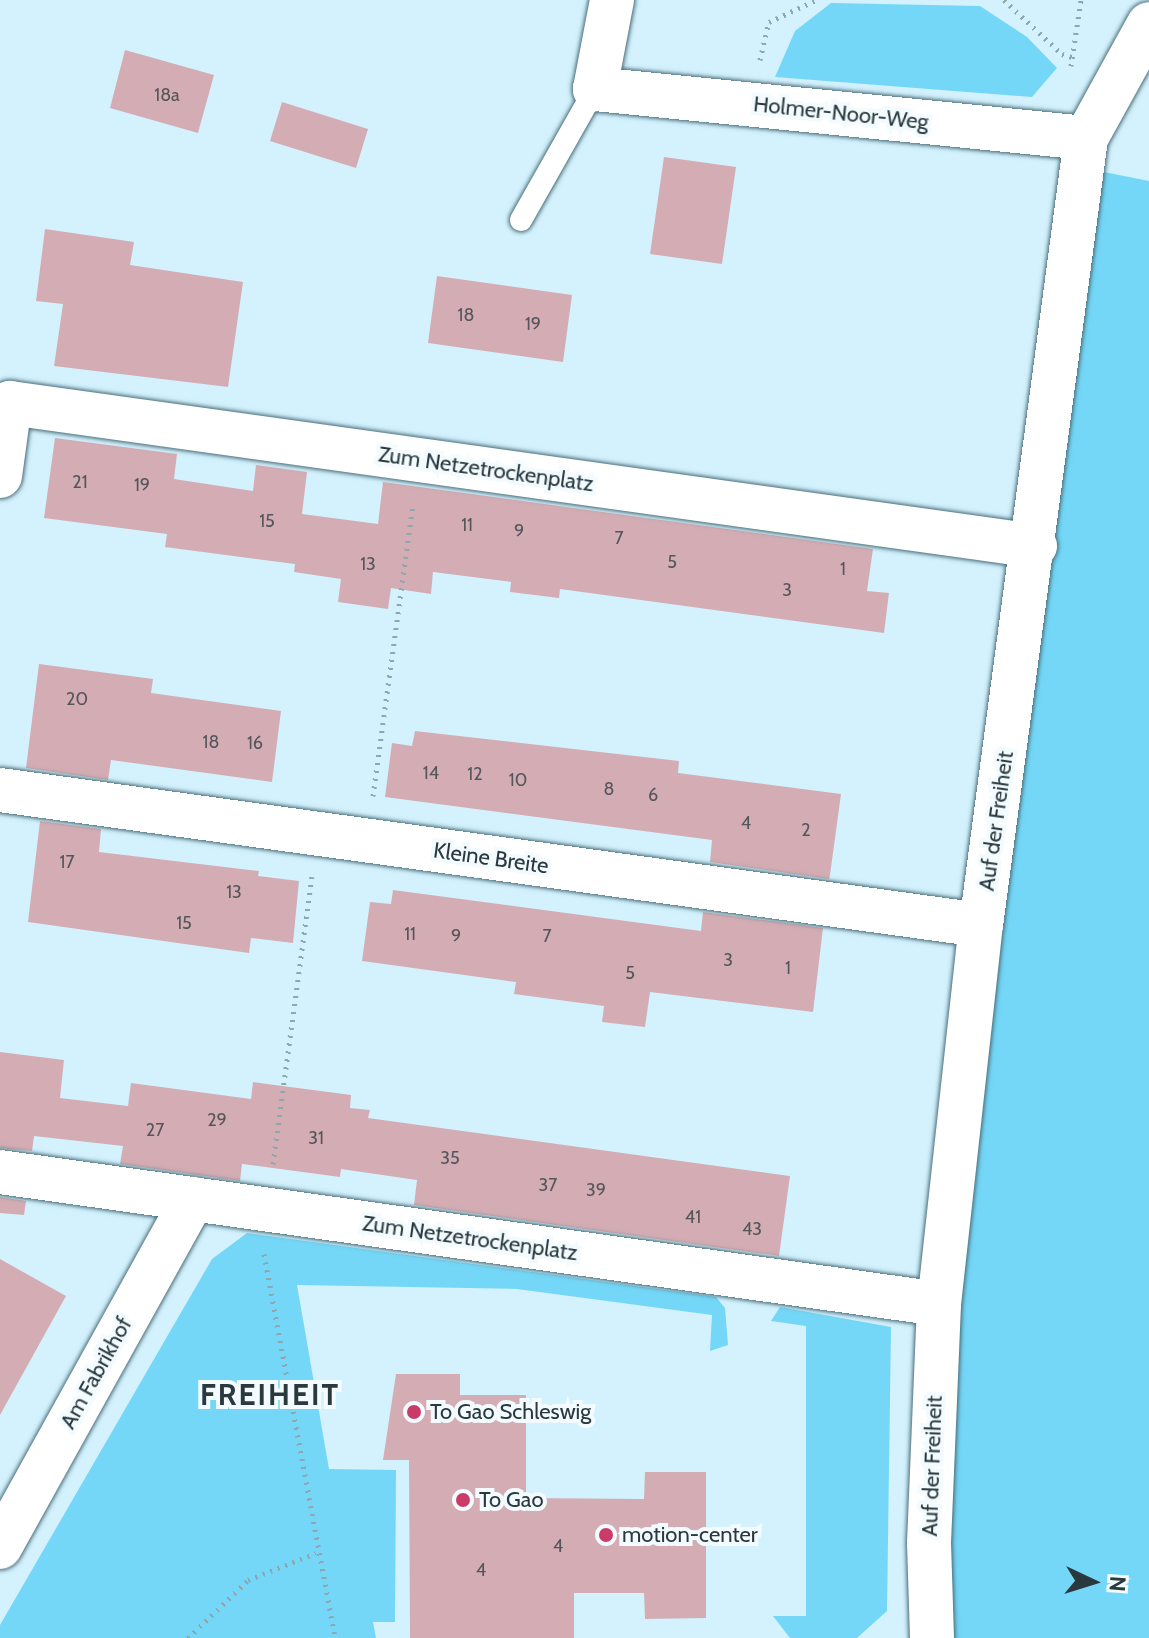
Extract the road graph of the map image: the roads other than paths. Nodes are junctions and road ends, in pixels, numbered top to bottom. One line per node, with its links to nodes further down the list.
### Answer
1 (612, 0): 3 (street)
2 (1149, 24): 4 (street, Auf der Freiheit)
3 (595, 89): 4 (street, Holmer-Noor-Weg); 5 (lane)
4 (1086, 138): 7 (street, Auf der Freiheit)
5 (521, 220)
6 (0, 476): 7 (street, Zum Netzetrockenplatz)
7 (1035, 546): 9 (street, Auf der Freiheit)
8 (0, 790): 9 (street, Kleine Breite)
9 (981, 925): 12 (street, Auf der Freiheit)
10 (0, 1172): 11 (street, Zum Netzetrockenplatz)
11 (193, 1199): 12 (street, Zum Netzetrockenplatz); 13 (street, Am Fabrikhof)
12 (939, 1304): 14 (street, Auf der Freiheit)
13 (0, 1547)
14 (932, 1638)

